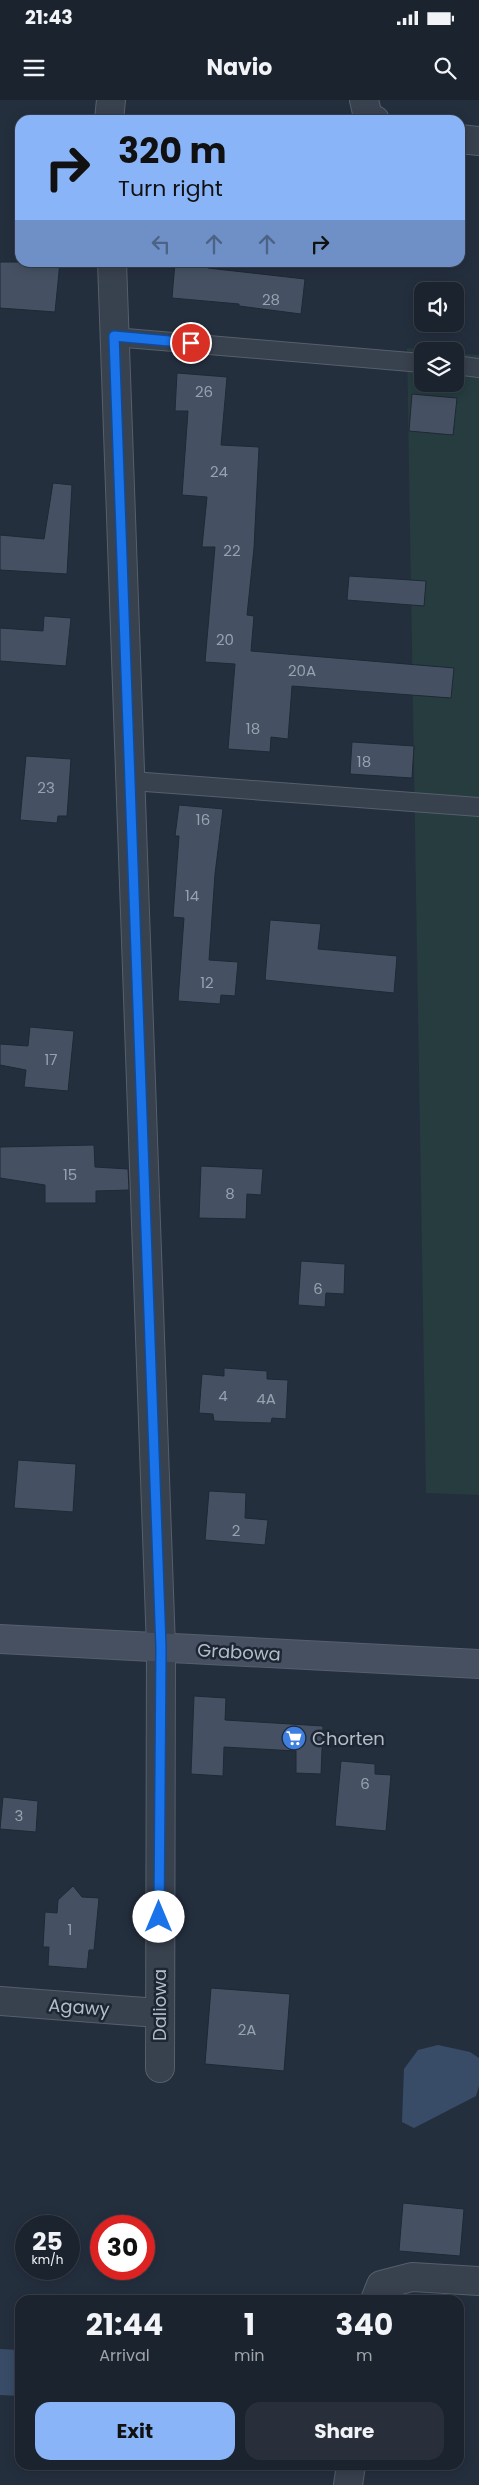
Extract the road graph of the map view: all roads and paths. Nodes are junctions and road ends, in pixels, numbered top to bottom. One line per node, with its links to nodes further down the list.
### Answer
1 (111, 100): 3 (street)
2 (364, 100): 4 (street)
3 (110, 115)
4 (368, 115)
5 (465, 140): 6 (street)
6 (479, 141)
7 (112, 267): 8 (street, Daliowa)
8 (114, 336): 9 (lane); 12 (street, Daliowa)
9 (414, 362)
10 (464, 367): 11 (lane)
11 (479, 368)
12 (132, 781): 13 (lane); 15 (street, Daliowa)
13 (479, 806)
14 (0, 1639): 15 (street, Grabowa)
15 (161, 1648): 16 (street, Grabowa); 18 (street, Daliowa)
16 (479, 1664)
17 (0, 2001): 18 (street, Agawy)
18 (158, 2013): 19 (street, Daliowa)
19 (160, 2068)
20 (479, 2281): 21 (street)
21 (377, 2295)
22 (350, 2470): 23 (street)
23 (348, 2485)

